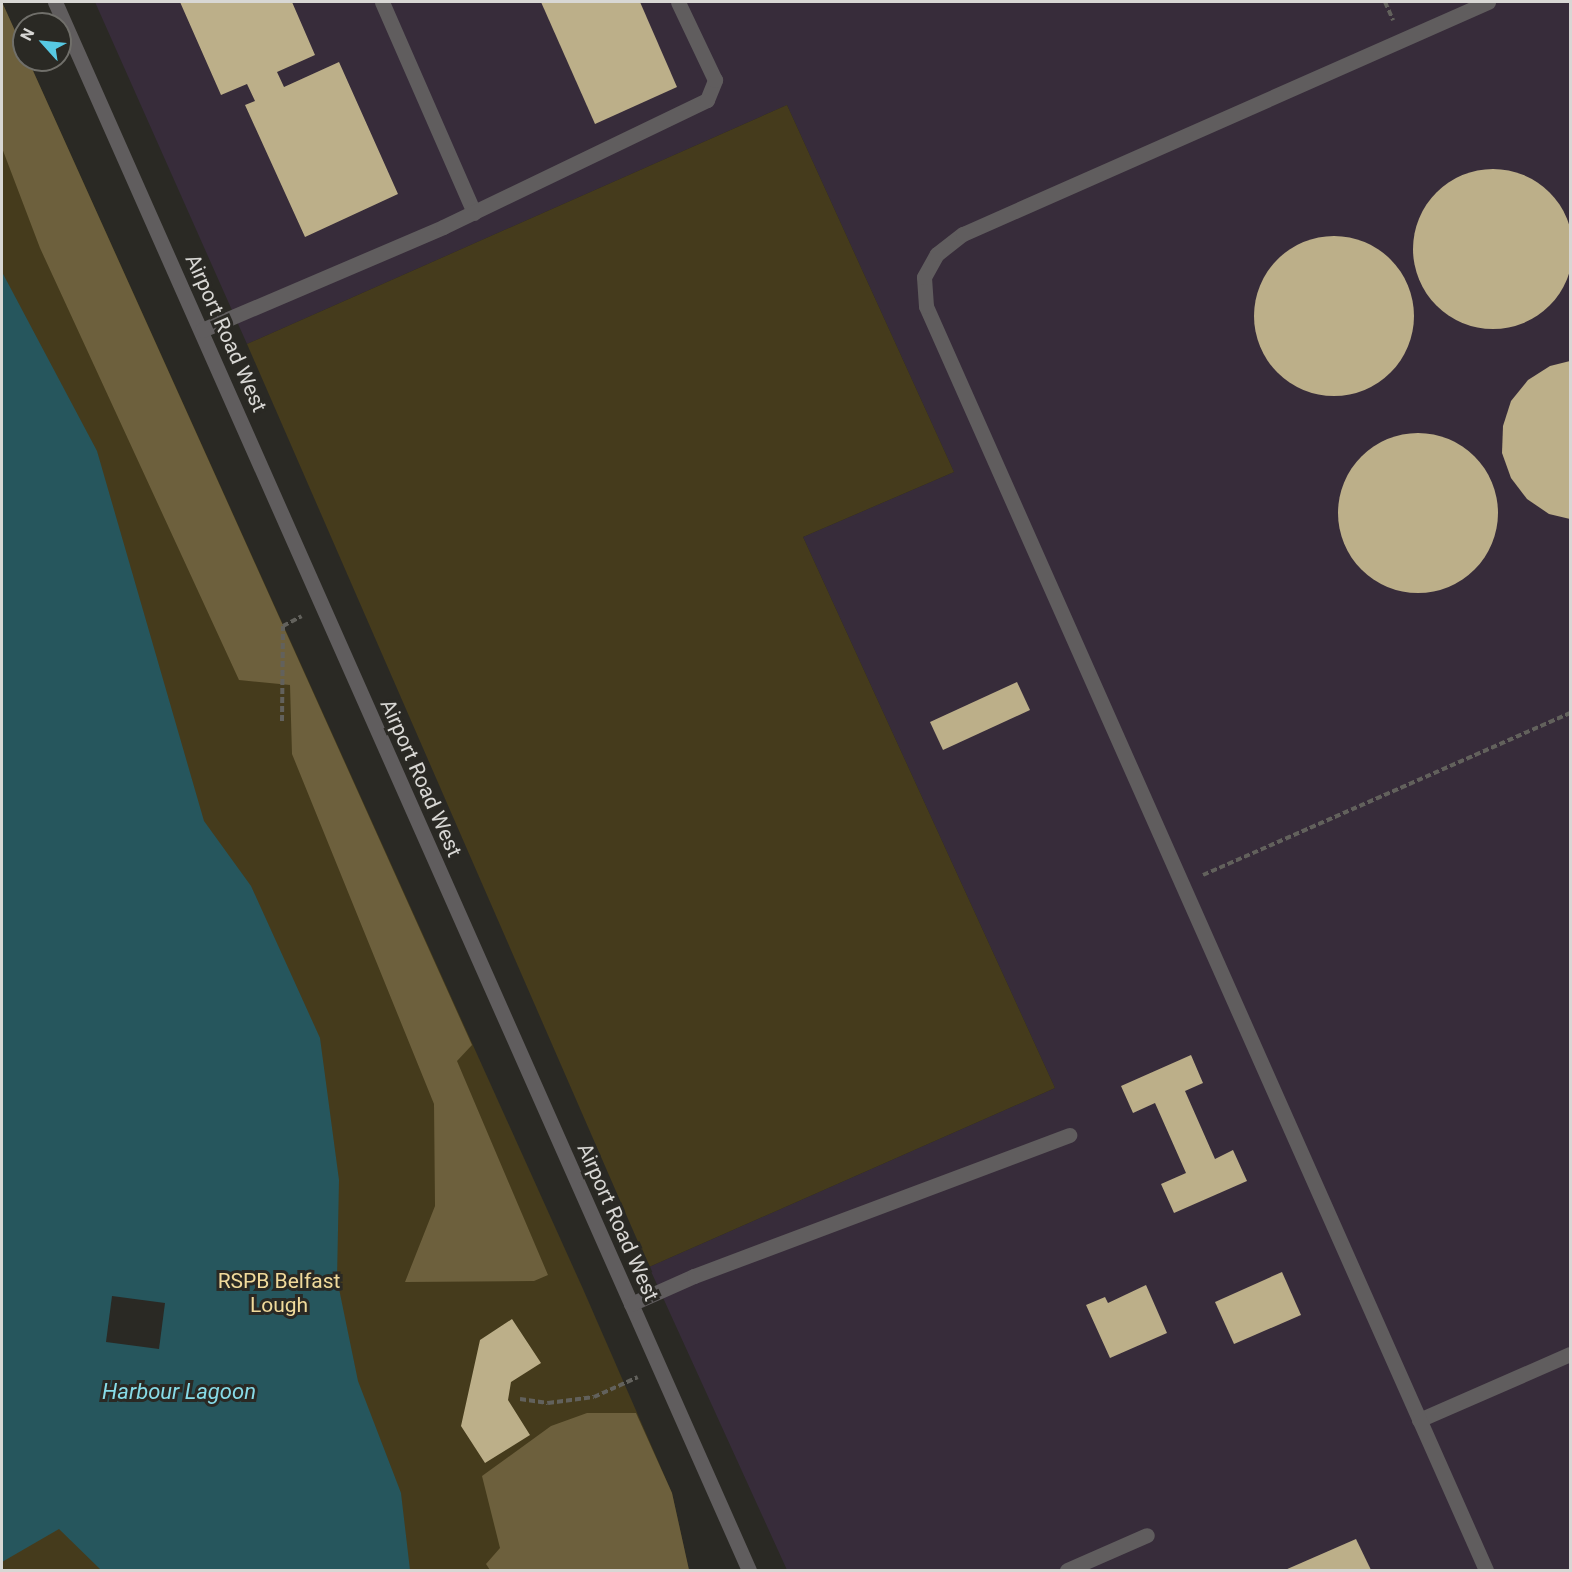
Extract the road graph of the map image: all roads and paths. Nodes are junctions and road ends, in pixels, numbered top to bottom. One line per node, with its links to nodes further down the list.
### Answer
1 (55, 2): 6 (street, Airport Road West)
2 (382, 2): 5 (street)
3 (678, 2): 5 (street)
4 (1488, 2): 10 (street)
5 (474, 213): 6 (street)
6 (202, 330): 7 (street, Airport Road West)
7 (323, 604): 9 (path); 12 (street, Airport Road West)
8 (1570, 713): 10 (path)
9 (282, 721)
10 (1182, 884): 16 (street)
11 (1069, 1135): 12 (street)
12 (631, 1304): 14 (street, Airport Road West)
13 (1570, 1354): 16 (street)
14 (661, 1367): 15 (path); 18 (street, Airport Road West)
15 (520, 1399)
16 (1419, 1420): 20 (street)
17 (1147, 1535): 19 (street)
18 (749, 1570)
19 (1066, 1570)
20 (1486, 1570)

